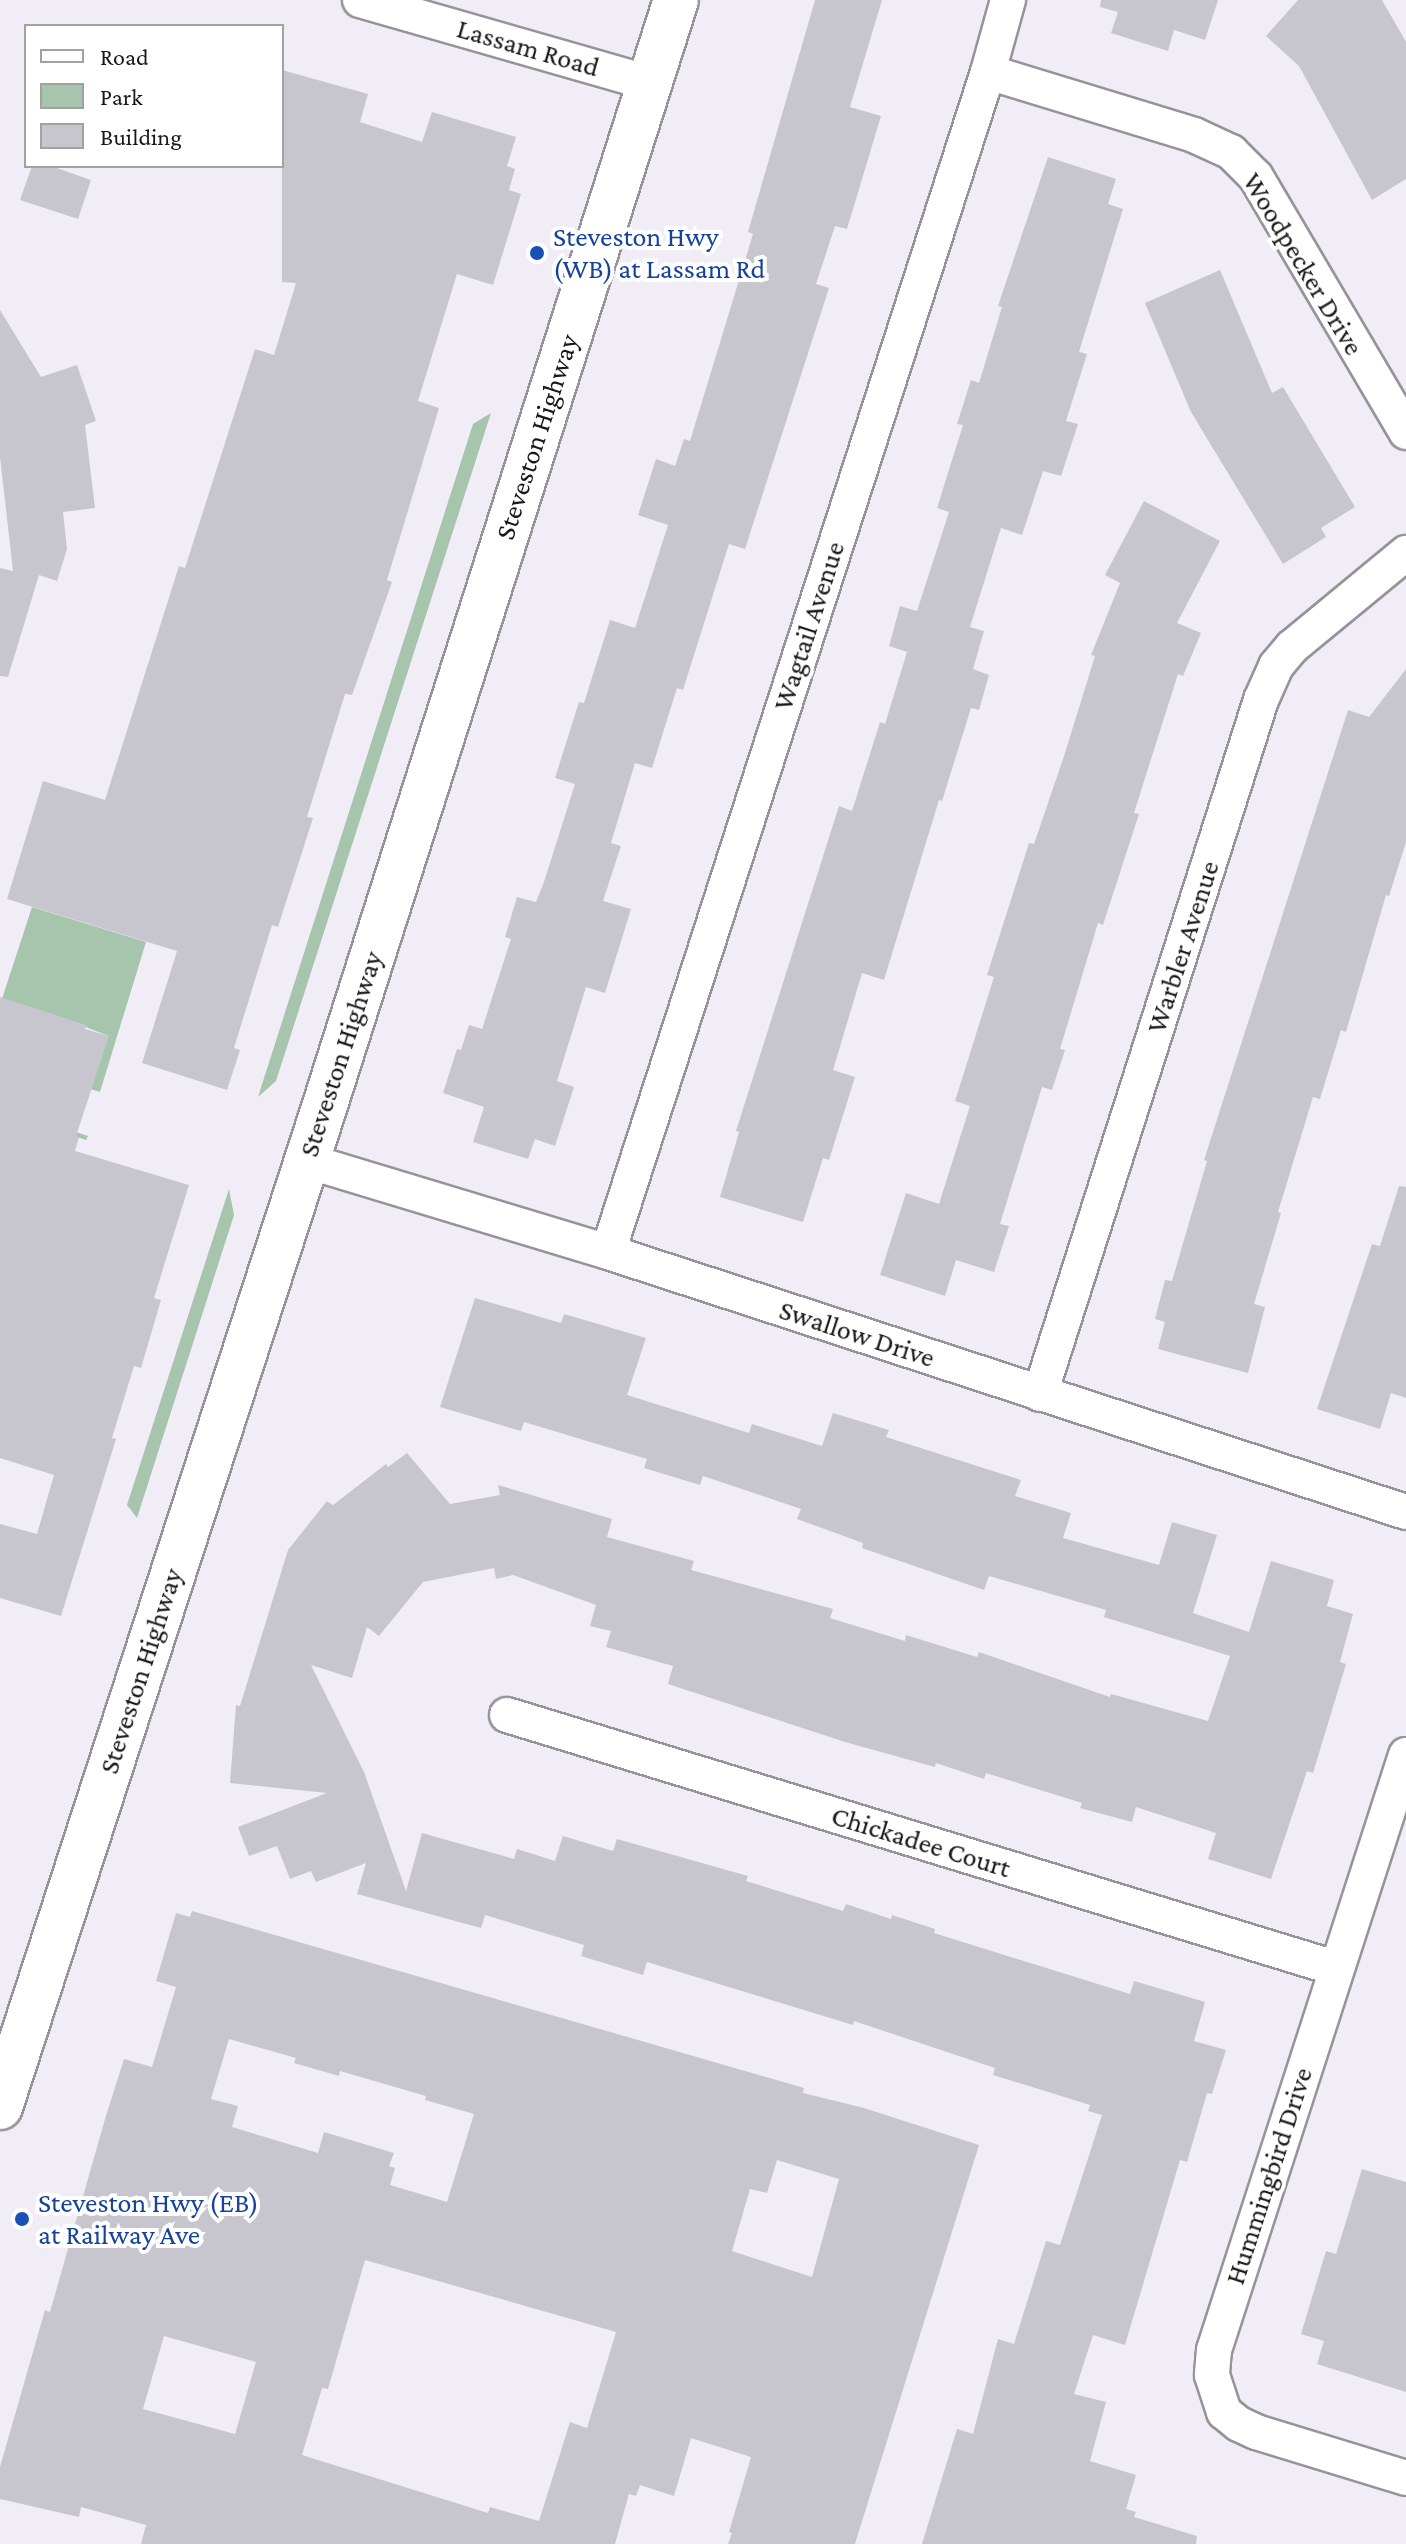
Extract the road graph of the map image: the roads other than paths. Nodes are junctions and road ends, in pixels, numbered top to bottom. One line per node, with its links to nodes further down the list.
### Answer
1 (360, 0): 5 (street, Lassam Road)
2 (676, 0): 5 (main road, Steveston Highway)
3 (1008, 0): 4 (street, Wagtail Avenue)
4 (988, 72): 6 (street, Woodpecker Drive); 9 (street, Wagtail Avenue)
5 (650, 83): 8 (main road, Steveston Highway)
6 (1406, 432)
7 (1406, 553): 10 (street, Warbler Avenue)
8 (307, 1161): 9 (street, Swallow Drive); 15 (main road, Steveston Highway)
9 (608, 1252): 10 (street, Swallow Drive)
10 (1040, 1394): 11 (street, Swallow Drive)
11 (1406, 1512)
12 (507, 1715): 14 (street, Chickadee Court)
13 (1406, 1755): 14 (street, Hummingbird Drive)
14 (1335, 1968): 16 (street, Hummingbird Drive)
15 (0, 2107)
16 (1406, 2478)

